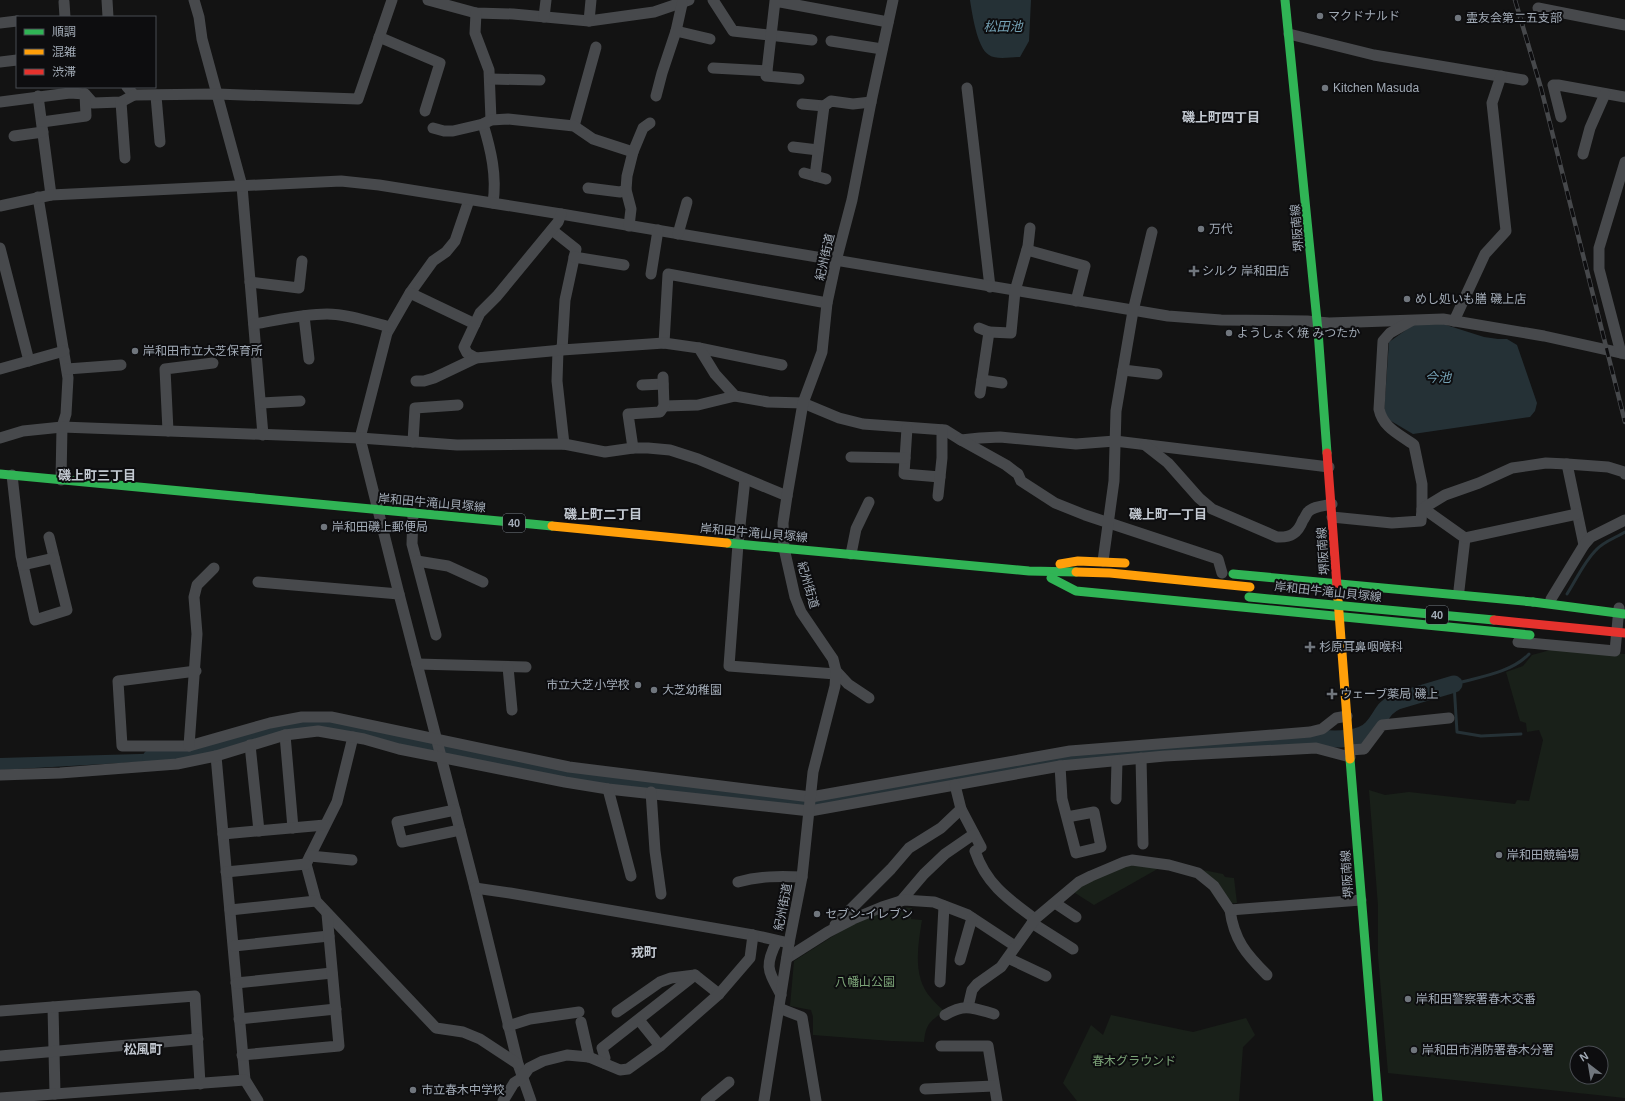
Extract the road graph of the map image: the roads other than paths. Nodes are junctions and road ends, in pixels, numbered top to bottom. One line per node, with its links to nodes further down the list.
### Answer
1 (107, 0): 15 (street)
2 (194, 0): 44 (street)
3 (392, 0): 25 (street)
4 (428, 0): 13 (street)
5 (546, 0): 16 (street)
6 (591, 0): 17 (street)
7 (713, 0): 24 (street)
8 (892, 0): 19 (street, 紀州街道)
9 (1285, 0): 23 (main road, 堺阪南線)
10 (64, 2): 14 (street)
11 (685, 2): 17 (street); 22 (street)
12 (1538, 8): 21 (street)
13 (476, 13): 16 (street); 36 (street)
14 (64, 16)
15 (108, 16)
16 (544, 17): 17 (street)
17 (589, 21)
18 (16, 22): 20 (street)
19 (888, 22): 24 (street); 30 (street, 紀州街道)
20 (0, 23)
21 (1625, 25)
22 (676, 31): 26 (street); 48 (street)
23 (1289, 34): 35 (street); 106 (main road, 堺阪南線)
24 (771, 35): 27 (street); 34 (street)
25 (379, 37): 44 (street); 55 (street)
26 (710, 39)
27 (812, 40)
28 (831, 41): 30 (street)
29 (596, 47): 59 (street)
30 (882, 49): 52 (street, 紀州街道)
31 (16, 60): 32 (street)
32 (0, 62)
33 (713, 68): 34 (street)
34 (766, 71): 37 (street)
35 (1500, 76): 39 (street); 105 (street)
36 (490, 79): 38 (street); 57 (street)
37 (799, 79)
38 (540, 80)
39 (1524, 80)
40 (966, 88): 97 (street)
41 (70, 90): 43 (street); 46 (street)
42 (131, 91): 47 (street); 51 (street)
43 (85, 94): 51 (street); 60 (street)
44 (218, 94): 47 (street); 71 (street)
45 (1605, 94): 49 (street); 56 (street); 67 (street)
46 (38, 96): 50 (street); 60 (street)
47 (156, 96): 63 (street)
48 (656, 96)
49 (1625, 97)
50 (0, 102)
51 (121, 102): 68 (street)
52 (871, 102): 54 (street); 93 (street, 紀州街道)
53 (802, 104): 54 (street)
54 (824, 106): 65 (street)
55 (425, 111)
56 (1561, 117)
57 (487, 122): 59 (street); 61 (street); 80 (street)
58 (650, 123): 66 (street)
59 (574, 126): 66 (street)
60 (43, 127): 62 (street); 74 (street)
61 (433, 128)
62 (14, 136)
63 (160, 142)
64 (793, 146): 65 (street)
65 (818, 150): 70 (street)
66 (633, 152): 73 (street)
67 (1583, 154)
68 (125, 158)
69 (1625, 162): 76 (street)
70 (815, 176)
71 (242, 186): 74 (street); 77 (street); 96 (street)
72 (588, 188): 73 (street)
73 (626, 190): 83 (street)
74 (51, 194): 75 (street)
75 (38, 197): 81 (street); 113 (street)
76 (1614, 198): 79 (street); 114 (street)
77 (469, 200): 80 (street); 99 (street)
78 (688, 202): 88 (street)
79 (1625, 202)
80 (493, 203): 82 (street)
81 (0, 206)
82 (560, 214): 83 (street); 85 (street)
83 (629, 226): 86 (street)
84 (1030, 228): 89 (street)
85 (552, 230): 91 (street); 108 (street)
86 (658, 230): 88 (street); 95 (street)
87 (1152, 232): 102 (street)
88 (678, 234): 93 (street)
89 (1027, 250): 98 (street); 100 (street)
90 (1, 254): 117 (street)
91 (574, 257): 94 (street); 112 (street)
92 (302, 261): 96 (street)
93 (836, 261): 97 (street); 101 (street, 紀州街道)
94 (624, 265)
95 (651, 274)
96 (250, 282): 107 (street)
97 (990, 287): 98 (street)
98 (1015, 291): 100 (street); 125 (street)
99 (410, 293): 108 (street); 109 (street)
100 (1076, 301): 102 (street)
101 (827, 303): 110 (street); 133 (street, 紀州街道)
102 (1133, 311): 106 (street); 123 (street)
103 (304, 316): 107 (street); 109 (street); 116 (street)
104 (1412, 321): 105 (street); 106 (street); 163 (street)
105 (1454, 321): 114 (street)
106 (1318, 322): 152 (main road, 堺阪南線)
107 (254, 324): 132 (street)
108 (475, 324): 115 (street)
109 (390, 327): 142 (street)
110 (664, 343): 111 (street); 112 (street)
111 (699, 348): 120 (street); 130 (street)
112 (560, 350): 115 (street); 146 (street)
113 (64, 351): 117 (street); 122 (street)
114 (1623, 353)
115 (476, 358): 126 (street)
116 (309, 359)
117 (29, 361): 121 (street)
118 (213, 363): 139 (street)
119 (121, 365): 122 (street)
120 (782, 365)
121 (0, 369)
122 (67, 369): 136 (street)
123 (1123, 370): 124 (street); 144 (street)
124 (1157, 374)
125 (982, 380): 127 (street); 129 (street)
126 (416, 381)
127 (1002, 383)
128 (642, 385): 135 (street)
129 (980, 394)
130 (735, 396): 133 (street); 135 (street)
131 (300, 401): 132 (street)
132 (260, 403): 140 (street)
133 (804, 403): 137 (street); 159 (street, 紀州街道)
134 (458, 405): 145 (street)
135 (664, 406): 148 (street)
136 (62, 428): 139 (street); 141 (street); 158 (street)
137 (907, 428): 138 (street); 150 (street)
138 (942, 430): 143 (street); 156 (street)
139 (168, 431): 140 (street)
140 (263, 435): 142 (street)
141 (0, 438)
142 (360, 438): 145 (street); 164 (street)
143 (961, 440): 144 (street); 169 (street)
144 (1115, 441): 147 (street); 169 (street)
145 (413, 442): 146 (street)
146 (564, 444): 148 (street)
147 (1145, 445): 152 (street); 162 (street)
148 (633, 448): 157 (street)
149 (851, 457): 150 (street)
150 (905, 458): 156 (street)
151 (1567, 464): 154 (street); 163 (street); 166 (street)
152 (1329, 466): 162 (main road, 堺阪南線)
153 (0, 474): 155 (main road, 岸和田牛滝山貝塚線 / 40)
154 (1625, 474)
155 (12, 475): 158 (main road, 岸和田牛滝山貝塚線 / 40); 180 (street)
156 (940, 477): 160 (street)
157 (745, 479): 159 (street); 172 (street)
158 (61, 480): 164 (main road, 岸和田牛滝山貝塚線 / 40)
159 (786, 496): 174 (street, 紀州街道)
160 (938, 496)
161 (869, 502): 175 (street)
162 (1332, 504): 167 (main road, 堺阪南線)
163 (1422, 509): 167 (street); 171 (street)
164 (379, 510): 165 (main road, 岸和田牛滝山貝塚線 / 40); 191 (street)
165 (413, 513): 172 (main road, 岸和田牛滝山貝塚線 / 40); 177 (street)
166 (1577, 514): 171 (street); 173 (street)
167 (1332, 517): 188 (main road, 堺阪南線)
168 (1625, 520): 173 (street)
169 (1108, 522): 178 (street); 183 (street)
170 (49, 537): 176 (street)
171 (1465, 538): 190 (street)
172 (738, 544): 174 (main road, 岸和田牛滝山貝塚線 / 40); 207 (street)
173 (1584, 545): 195 (street)
174 (784, 548): 175 (main road, 岸和田牛滝山貝塚線 / 40); 207 (street, 紀州街道)
175 (850, 554): 182 (main road, 岸和田牛滝山貝塚線 / 40)
176 (54, 558): 180 (street); 180 (street)
177 (417, 561): 187 (street); 201 (street)
178 (1102, 561): 179 (main road); 182 (main road)
179 (1134, 564)
180 (23, 565)
181 (214, 568): 206 (street)
182 (1029, 571): 184 (main road, 岸和田牛滝山貝塚線 / 40); 189 (main road, 岸和田牛滝山貝塚線 / 40)
183 (1218, 572): 188 (main road)
184 (1051, 578): 185 (main road, 岸和田牛滝山貝塚線 / 40); 197 (main road)
185 (1087, 581)
186 (258, 582): 191 (street)
187 (483, 582)
188 (1338, 584): 190 (street); 196 (main road, bridge); 197 (main road, 堺阪南線)
189 (1254, 587)
190 (1459, 590): 195 (street)
191 (398, 594): 203 (street)
192 (1328, 594): 194 (main road, 岸和田牛滝山貝塚線)
193 (1246, 596): 200 (main road, 岸和田牛滝山貝塚線 / 40, bridge)
194 (1344, 596)
195 (1551, 599): 197 (street)
196 (1625, 614)
197 (1340, 618): 202 (main road); 211 (main road, 堺阪南線)
198 (1602, 620): 199 (main road)
199 (1625, 622)
200 (1625, 633)
201 (436, 635)
202 (1625, 643)
203 (417, 664): 204 (street); 217 (street)
204 (508, 666): 205 (street); 209 (street)
205 (526, 667)
206 (196, 671): 216 (street); 216 (street)
207 (836, 672): 208 (street); 229 (street, 紀州街道)
208 (869, 698)
209 (512, 710)
210 (1443, 716): 218 (street)
211 (1348, 719): 214 (street); 218 (main road, 堺阪南線)
212 (285, 735): 213 (street); 215 (street); 234 (street)
213 (353, 737): 217 (street); 233 (street)
214 (1164, 744): 220 (street); 229 (street)
215 (250, 745): 219 (street); 236 (street)
216 (189, 746): 217 (street)
217 (440, 748): 226 (street); 229 (street); 231 (street)
218 (1350, 751): 220 (street); 248 (main road, 堺阪南線)
219 (216, 756): 224 (street); 237 (street)
220 (1165, 756): 221 (street)
221 (1141, 758): 222 (street); 239 (street)
222 (1117, 761): 223 (street); 228 (street)
223 (1060, 766): 225 (street); 232 (street)
224 (0, 775)
225 (954, 785): 229 (street); 230 (street)
226 (608, 788): 227 (street); 243 (street)
227 (651, 792): 229 (street); 247 (street)
228 (1116, 799)
229 (810, 803): 244 (street, 紀州街道)
230 (961, 809): 238 (street); 259 (street)
231 (455, 810): 235 (street); 235 (street)
232 (1067, 817)
233 (325, 825): 234 (street); 240 (street)
234 (293, 828): 236 (street)
235 (460, 830): 246 (street)
236 (259, 831): 237 (street)
237 (223, 834): 242 (street)
238 (974, 834): 250 (street); 258 (street)
239 (1143, 844)
240 (308, 860): 241 (street); 242 (street); 249 (street)
241 (352, 860)
242 (226, 872): 253 (street)
243 (631, 876)
244 (802, 878): 245 (street); 263 (street, 紀州街道)
245 (738, 882)
246 (475, 888): 260 (street); 288 (street)
247 (661, 894)
248 (1361, 900): 254 (street); 313 (main road, 堺阪南線)
249 (316, 901): 253 (street); 255 (street)
250 (901, 901): 252 (street); 259 (street)
251 (1055, 903): 254 (street); 256 (street); 258 (street)
252 (944, 906): 257 (street); 274 (street)
253 (230, 910): 264 (street)
254 (1230, 910): 272 (street)
255 (327, 914): 261 (street); 297 (street)
256 (1076, 917)
257 (972, 918): 265 (street); 269 (street)
258 (1033, 921): 265 (street); 266 (street)
259 (828, 932): 267 (street)
260 (753, 935): 262 (street); 276 (street)
261 (329, 936): 264 (street); 270 (street)
262 (777, 941): 263 (street); 277 (street)
263 (789, 943): 267 (street, 紀州街道)
264 (234, 946): 275 (street)
265 (1015, 946): 268 (street)
266 (1073, 949)
267 (787, 958): 277 (street, 紀州街道)
268 (1008, 958): 273 (street); 279 (street)
269 (960, 960)
270 (332, 973): 275 (street); 281 (street)
271 (695, 975): 276 (street); 283 (street); 287 (street)
272 (1267, 975)
273 (1046, 976)
274 (940, 982)
275 (236, 984): 286 (street)
276 (719, 994): 290 (street)
277 (781, 995): 280 (street, 紀州街道)
278 (53, 1007): 282 (street); 289 (street); 292 (street)
279 (968, 1007): 284 (street); 285 (street)
280 (779, 1008): 310 (street, 紀州街道); 311 (street)
281 (336, 1010): 286 (street); 293 (street)
282 (0, 1011)
283 (617, 1012)
284 (994, 1014)
285 (944, 1015)
286 (239, 1019): 293 (street)
287 (639, 1020): 290 (street); 296 (street)
288 (508, 1026): 295 (street); 297 (street)
289 (198, 1039): 292 (street); 301 (street)
290 (660, 1046): 296 (street)
291 (941, 1046): 302 (street)
292 (54, 1052): 294 (street); 304 (street)
293 (242, 1055): 299 (street)
294 (0, 1056)
295 (589, 1057): 296 (street); 298 (street)
296 (604, 1063)
297 (518, 1064): 298 (street)
298 (522, 1078): 307 (street); 308 (street)
299 (245, 1080): 301 (street); 306 (street)
300 (729, 1082): 309 (street)
301 (200, 1084): 304 (street)
302 (994, 1086): 303 (street); 312 (street)
303 (925, 1089)
304 (55, 1094): 305 (street)
305 (0, 1098)
306 (258, 1101)
307 (503, 1101)
308 (531, 1101)
309 (706, 1101)
310 (764, 1101)
311 (816, 1101)
312 (997, 1101)
313 (1378, 1101)

